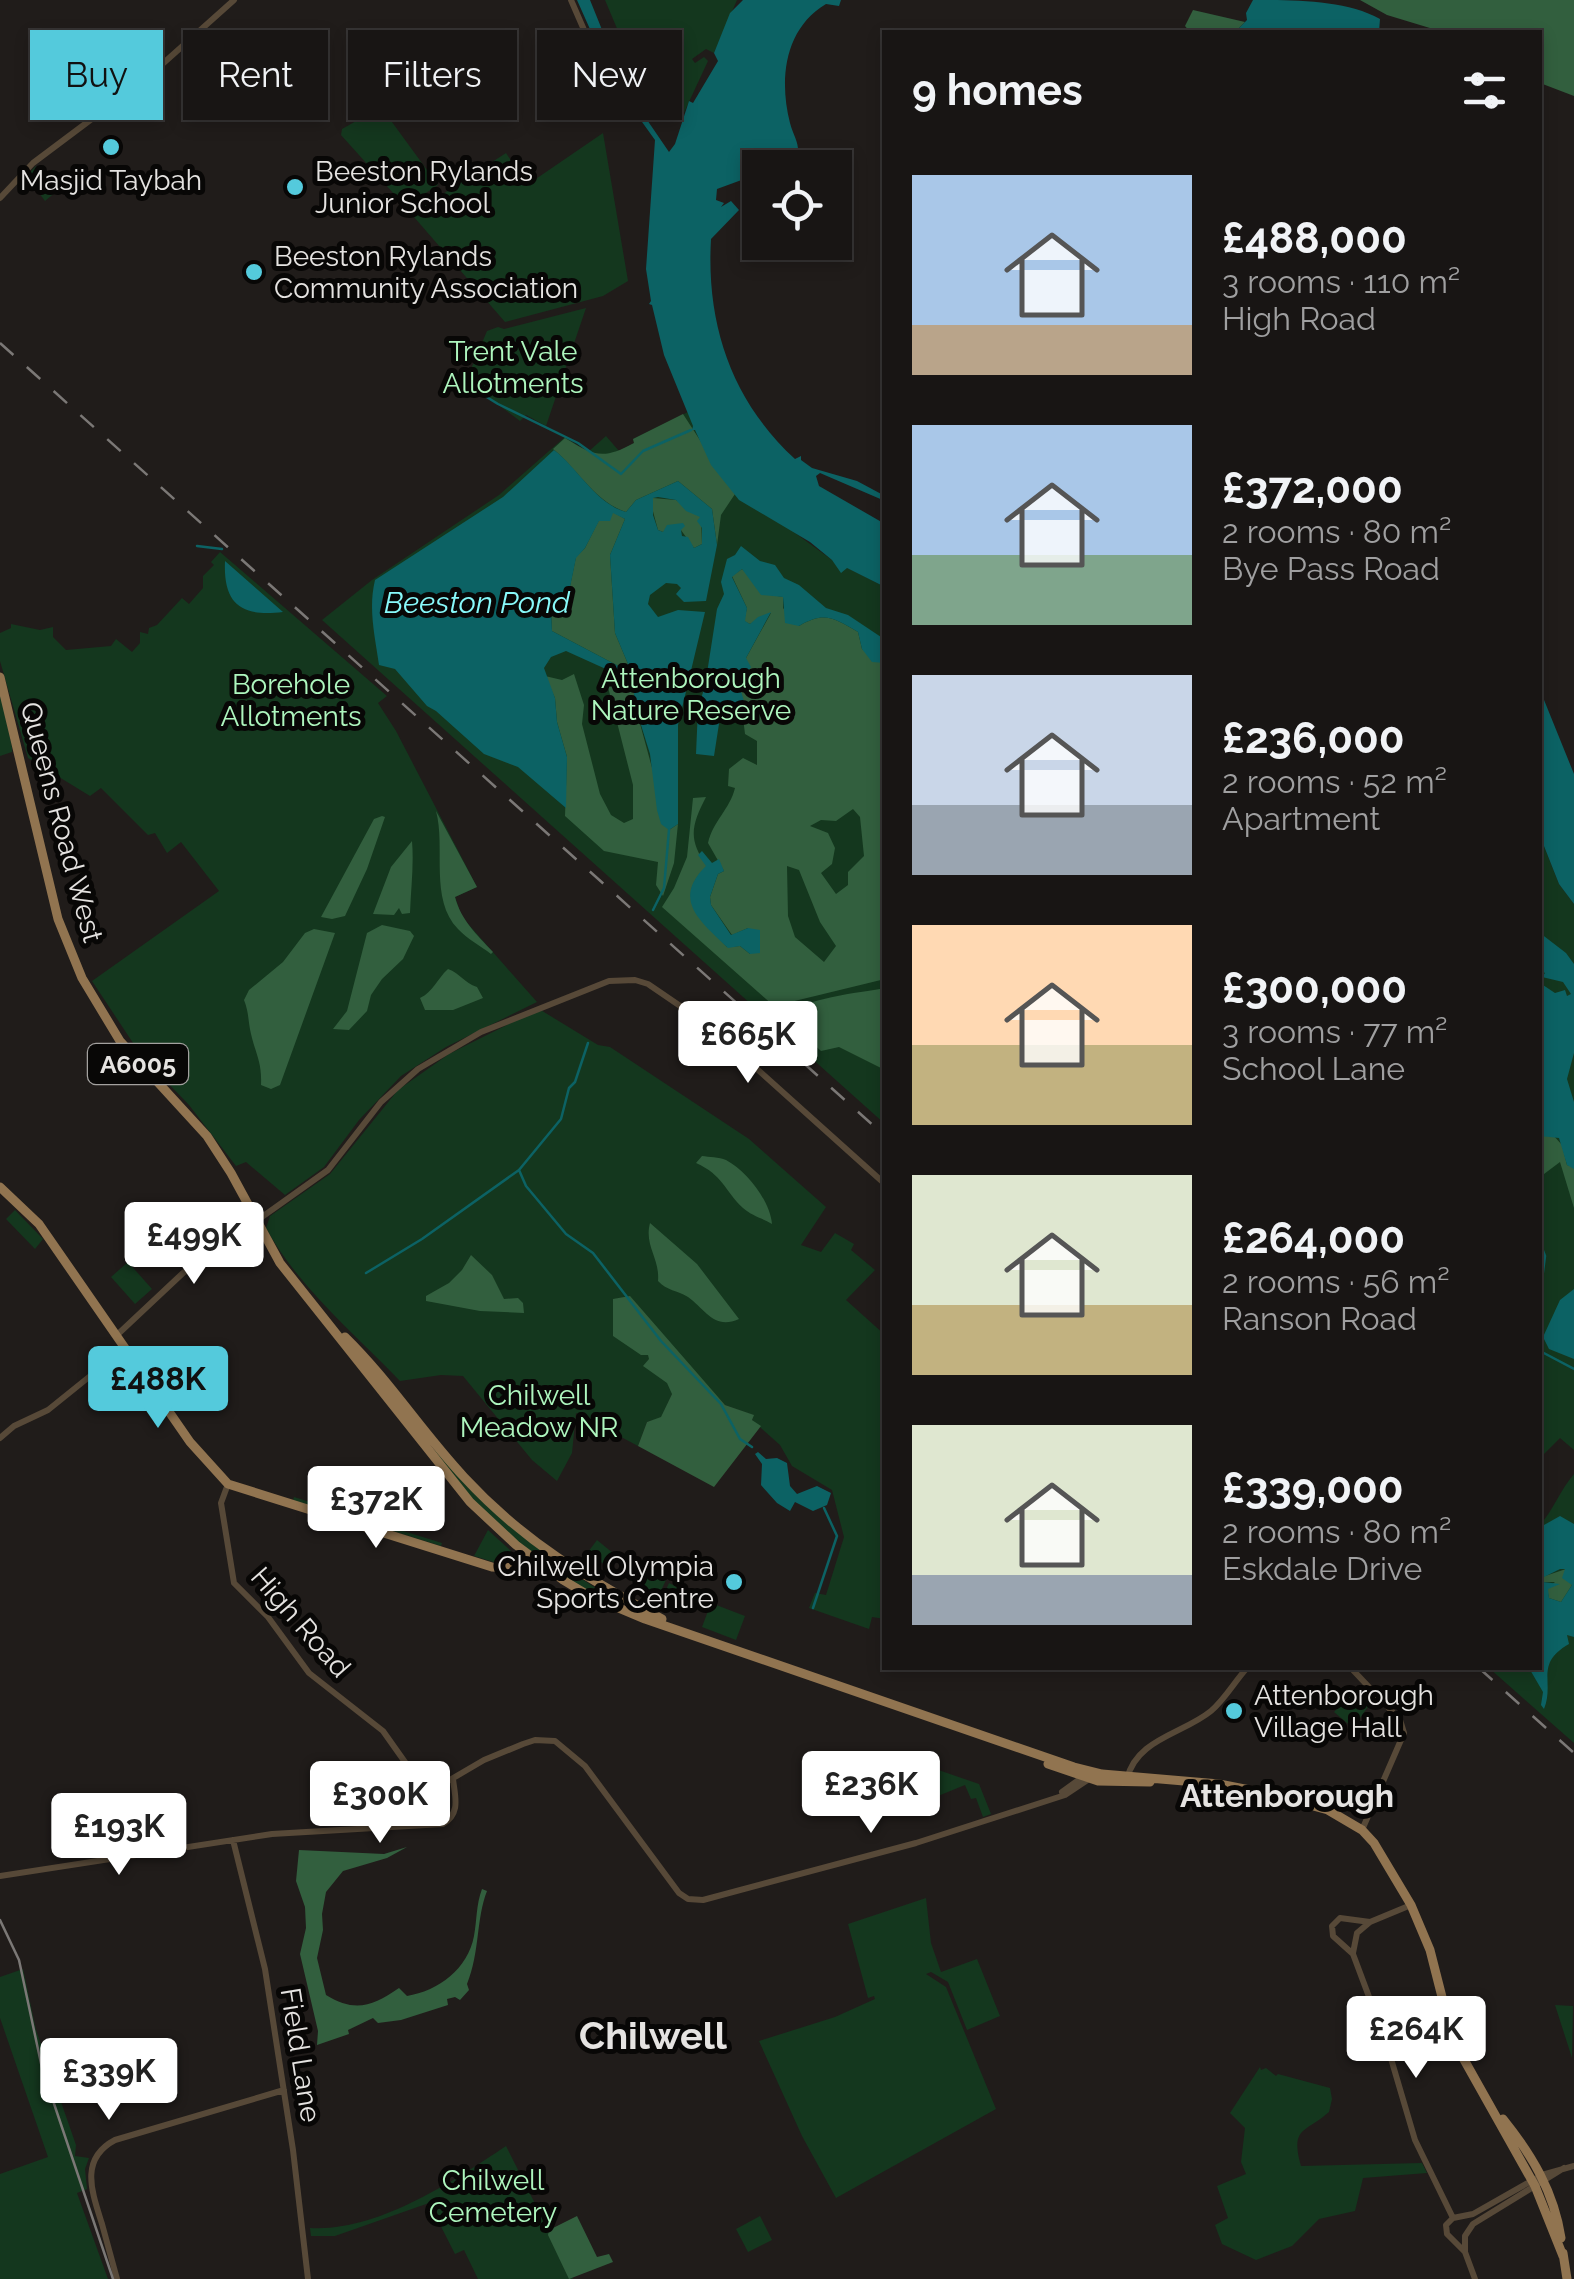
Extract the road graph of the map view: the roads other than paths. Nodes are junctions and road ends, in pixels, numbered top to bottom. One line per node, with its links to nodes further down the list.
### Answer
1 (234, 0): 4 (street)
2 (571, 0): 3 (street)
3 (584, 30)
4 (0, 198)
5 (0, 677): 8 (main road, Queens Road West / A6005)
6 (882, 1181): 8 (street)
7 (0, 1187): 10 (main road)
8 (255, 1220): 9 (main road, Queens Road West / A6005); 10 (street)
9 (324, 1318): 14 (main road, Queens Road West / A6005); 17 (main road, Queens Road West / A6005)
10 (117, 1334): 11 (main road)
11 (126, 1347): 12 (street); 13 (main road)
12 (0, 1438)
13 (228, 1484): 16 (main road); 23 (street, High Road)
14 (516, 1545): 15 (main road, A6005); 16 (main road)
15 (532, 1559): 16 (main road); 17 (main road, A6005)
16 (510, 1567)
17 (682, 1630): 20 (main road, A6005)
18 (1245, 1670): 24 (street)
19 (1353, 1670): 26 (street)
20 (1009, 1746): 21 (main road, A6005); 22 (main road, A6005)
21 (1062, 1770): 22 (main road, A6005); 25 (street)
22 (1087, 1776): 24 (main road, A6005); 25 (street)
23 (454, 1779): 25 (street); 27 (street)
24 (1127, 1779): 26 (main road, A6005)
25 (1052, 1797)
26 (1362, 1830): 29 (main road, A6005)
27 (233, 1840): 28 (street); 35 (street, Field Lane)
28 (0, 1876)
29 (1411, 1905): 31 (street); 37 (main road, A6005)
30 (1353, 1921): 31 (street); 32 (street); 33 (street)
31 (1370, 1922): 32 (street)
32 (1355, 1936): 33 (street); 34 (street)
33 (1344, 1944): 34 (street)
34 (1354, 1954): 40 (street)
35 (284, 2090): 46 (street); 47 (street, Field Lane)
36 (1574, 2166): 37 (street)
37 (1539, 2181): 38 (street); 39 (main road, A6005); 40 (street); 45 (main road, A6005)
38 (1517, 2197): 39 (street); 41 (street)
39 (1544, 2208): 45 (main road, A6005)
40 (1457, 2218): 41 (street); 43 (street)
41 (1468, 2228): 42 (street)
42 (1465, 2236): 43 (street); 44 (street)
43 (1456, 2240): 44 (street)
44 (1465, 2252): 48 (street)
45 (1563, 2256): 49 (main road, A6005)
46 (117, 2279)
47 (308, 2279)
48 (1475, 2279)
49 (1568, 2279)

